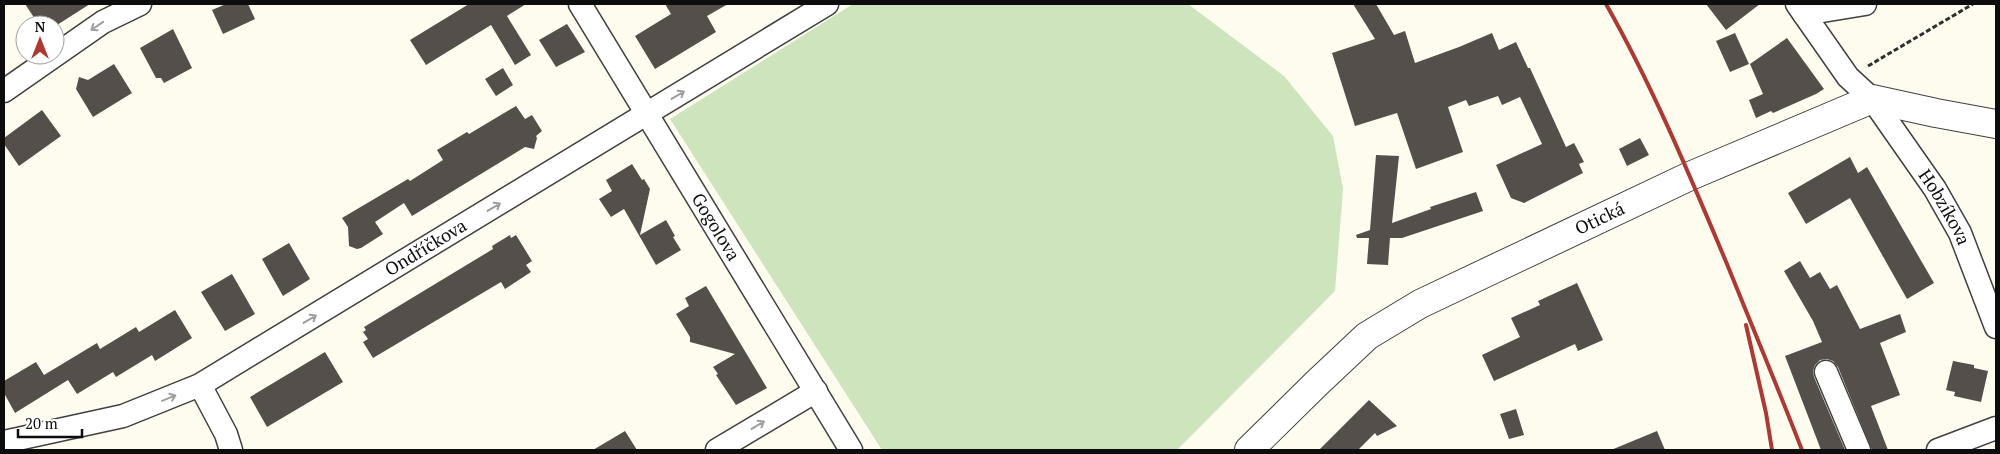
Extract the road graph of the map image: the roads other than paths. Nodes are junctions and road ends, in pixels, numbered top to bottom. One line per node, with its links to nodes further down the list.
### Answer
1 (140, 4): 6 (street, one-way to 6)
2 (580, 4): 8 (street, Gogolova)
3 (828, 4): 8 (street, Ondříčkova, one-way to 3)
4 (1865, 4): 5 (street)
5 (1801, 9): 7 (street, Hobzíkova)
6 (4, 91)
7 (1872, 99): 9 (street); 10 (street, Hobzíkova); 19 (street, Otická)
8 (647, 114): 12 (street, Ondříčkova, one-way to 8); 13 (street, Gogolova)
9 (1996, 124)
10 (1996, 327)
11 (1826, 372): 20 (street)
12 (200, 385): 15 (street, Ondříčkova, one-way to 12); 16 (street)
13 (816, 391): 17 (street, one-way to 13); 18 (street, Gogolova)
14 (1996, 428): 21 (street)
15 (4, 442)
16 (231, 450)
17 (717, 450)
18 (852, 450)
19 (1249, 450)
20 (1859, 450)
21 (1938, 450)

